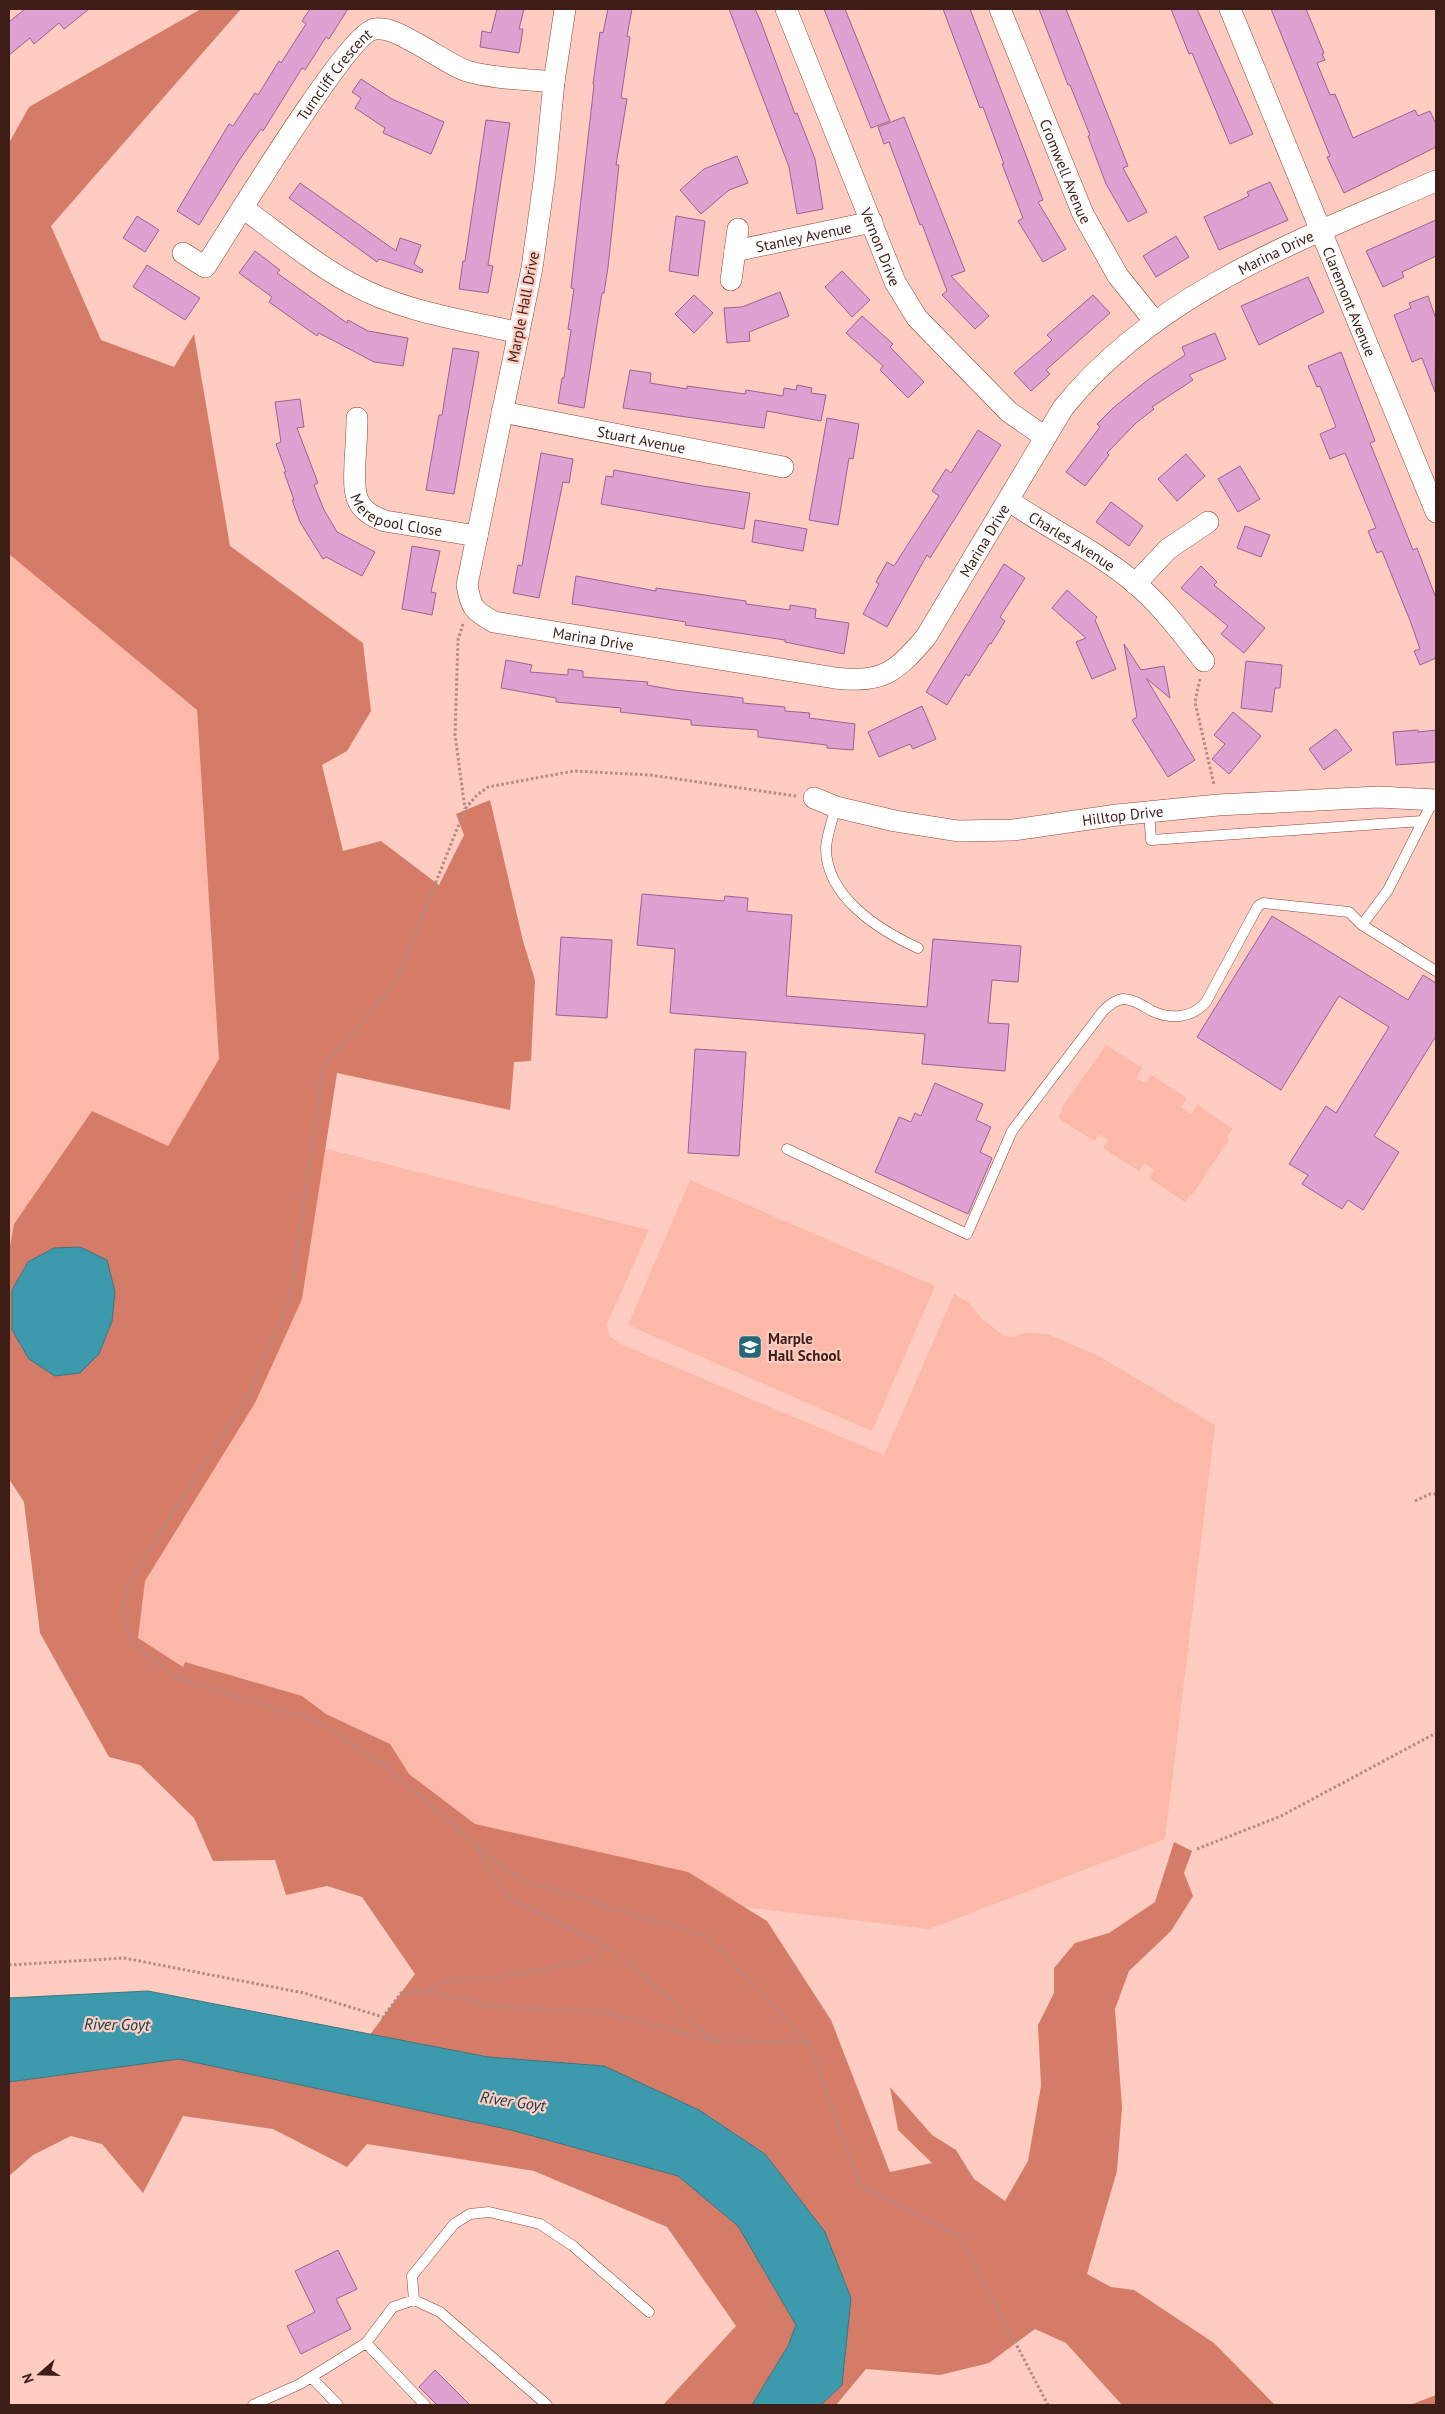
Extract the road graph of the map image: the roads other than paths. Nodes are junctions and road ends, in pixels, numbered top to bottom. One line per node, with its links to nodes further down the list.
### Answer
1 (565, 9): 5 (street, Marple Hall Drive)
2 (786, 9): 8 (street, Vernon Drive)
3 (1000, 9): 14 (street, Cromwell Avenue)
4 (1230, 9): 10 (street, Claremont Avenue)
5 (554, 82): 7 (street, Turncliff Crescent); 15 (street, Marple Hall Drive)
6 (1436, 181): 10 (street, Marina Drive)
7 (243, 208): 12 (street, Turncliff Crescent); 15 (street)
8 (872, 222): 11 (street, Stanley Avenue); 18 (street, Vernon Drive)
9 (738, 229): 11 (street, Stanley Avenue)
10 (1321, 230): 14 (street, Marina Drive); 21 (street, Claremont Avenue)
11 (735, 251): 13 (street, Stanley Avenue)
12 (183, 253)
13 (731, 280)
14 (1155, 322): 18 (street, Marina Drive)
15 (519, 333): 16 (street, Marple Hall Drive)
16 (502, 412): 19 (street, Stuart Avenue); 23 (street, Marple Hall Drive)
17 (363, 426): 23 (street, Merepool Close)
18 (1045, 437): 20 (street, Marina Drive)
19 (783, 467)
20 (1008, 500): 24 (street, Charles Avenue); 25 (street, Marina Drive)
21 (1436, 512)
22 (1208, 522): 24 (street)
23 (477, 536): 25 (street, Marple Hall Drive)
24 (1135, 584): 26 (street, Charles Avenue)
25 (470, 603)
26 (1208, 666)
27 (814, 798): 29 (street, Hilltop Drive)
28 (1435, 800): 30 (street, Hilltop Drive); 31 (lane)
29 (836, 807): 30 (street, Hilltop Drive); 33 (lane)
30 (1149, 812): 31 (lane)
31 (1422, 822): 32 (lane)
32 (1362, 925): 34 (lane); 35 (lane)
33 (918, 948)
34 (1436, 971)
35 (787, 1149)
36 (414, 2300): 37 (lane); 38 (lane); 43 (lane)
37 (649, 2312)
38 (366, 2343): 39 (lane); 42 (lane)
39 (311, 2378): 40 (lane); 41 (lane)
40 (253, 2405)
41 (338, 2405)
42 (425, 2405)
43 (547, 2405)

